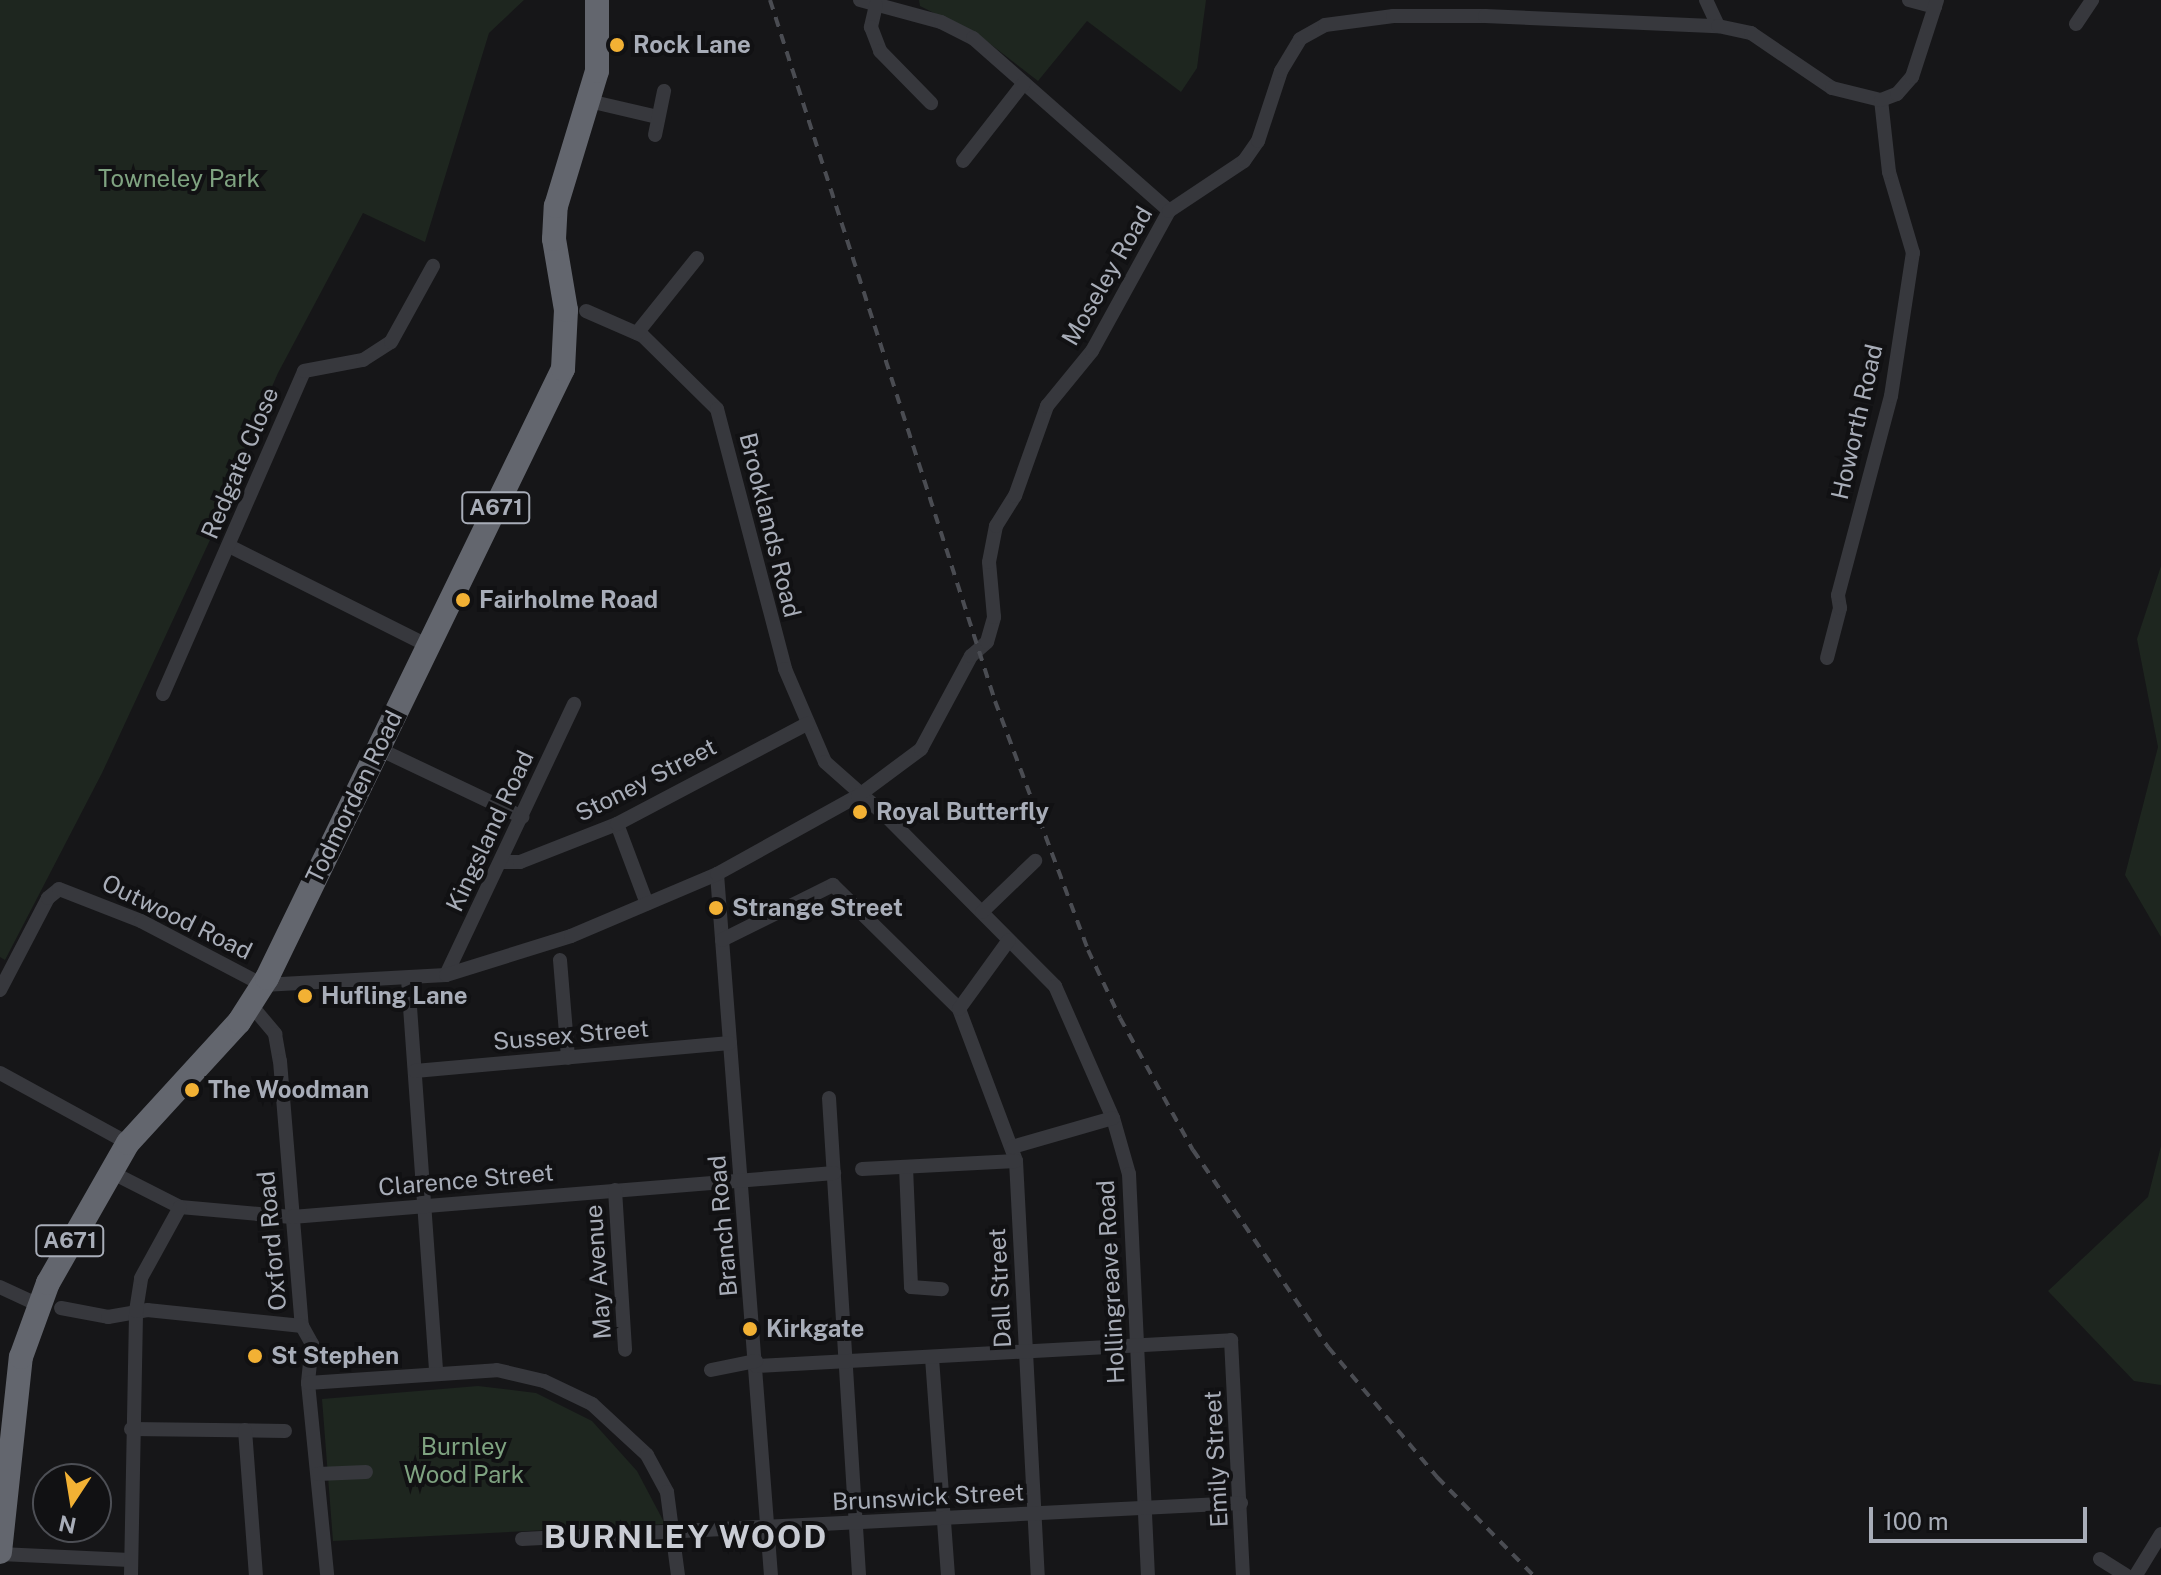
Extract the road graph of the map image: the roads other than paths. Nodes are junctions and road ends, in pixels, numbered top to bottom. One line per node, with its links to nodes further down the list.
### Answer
1 (597, 0): 14 (highway, Todmorden Road / A671)
2 (860, 0): 7 (street)
3 (1706, 0): 10 (street)
4 (1909, 0): 6 (street)
5 (2092, 0): 9 (street)
6 (1936, 4): 13 (street)
7 (876, 5): 8 (street); 15 (street)
8 (902, 5): 11 (street)
9 (2076, 24)
10 (1718, 26): 13 (street, Moseley Road); 19 (street, Moseley Road)
11 (1024, 83): 18 (street); 19 (street)
12 (664, 91): 16 (street)
13 (1881, 100): 26 (street, Howorth Road)
14 (589, 101): 16 (street); 25 (highway, Todmorden Road / A671)
15 (931, 103)
16 (658, 117): 17 (street)
17 (655, 135)
18 (963, 161)
19 (1169, 211): 31 (street, Moseley Road)
20 (697, 258): 23 (street)
21 (433, 266): 24 (street, Redgate Close)
22 (586, 311): 23 (street, Brooklands Road)
23 (637, 333): 29 (street, Brooklands Road)
24 (229, 546): 25 (street); 27 (street, Redgate Close)
25 (427, 645): 30 (highway, Todmorden Road / A671)
26 (1827, 658)
27 (163, 694)
28 (574, 704): 32 (street, Kingsland Road)
29 (807, 724): 31 (street, Brooklands Road); 33 (street, Stoney Street)
30 (377, 748): 32 (street); 45 (highway, Todmorden Road / A671)
31 (858, 796): 36 (street); 38 (street, Hollingreave Road)
32 (522, 817): 35 (street, Kingsland Road)
33 (617, 824): 35 (street, Stoney Street); 37 (street)
34 (1035, 861): 38 (street)
35 (500, 862): 42 (street, Kingsland Road)
36 (717, 874): 37 (street); 39 (street, Branch Road)
37 (647, 904): 42 (street)
38 (982, 912): 40 (street, Hollingreave Road)
39 (722, 940): 46 (street); 47 (street, Branch Road)
40 (1009, 940): 46 (street); 52 (street, Hollingreave Road)
41 (560, 960): 48 (street)
42 (446, 975): 43 (street)
43 (408, 979): 45 (street); 49 (street)
44 (0, 990): 45 (street, Outwood Road)
45 (257, 995): 53 (highway, Todmorden Road / A671); 63 (street, Oxford Road)
46 (959, 1009): 54 (street, Dall Street)
47 (730, 1043): 48 (street, Sussex Street); 59 (street, Branch Road)
48 (568, 1058): 49 (street, Sussex Street)
49 (415, 1071): 61 (street)
50 (0, 1073): 53 (street)
51 (829, 1098): 58 (street)
52 (1113, 1118): 54 (street); 69 (street, Hollingreave Road)
53 (128, 1143): 57 (highway, Todmorden Road / A671)
54 (1014, 1154): 55 (street); 71 (street, Dall Street)
55 (906, 1167): 56 (street); 65 (street)
56 (862, 1169)
57 (109, 1171): 62 (street, Clarence Street); 66 (highway, Todmorden Road / A671)
58 (834, 1173): 59 (street, Clarence Street); 73 (street)
59 (741, 1180): 60 (street, Clarence Street); 74 (street, Branch Road)
60 (615, 1190): 61 (street, Clarence Street); 70 (street, May Avenue)
61 (424, 1205): 63 (street, Clarence Street); 76 (street)
62 (180, 1207): 63 (street, Clarence Street); 67 (street)
63 (292, 1217): 68 (street, Oxford Road)
64 (0, 1287): 66 (street)
65 (942, 1289)
66 (50, 1306): 67 (street); 88 (highway, Todmorden Road / A671)
67 (136, 1311): 68 (street); 78 (street)
68 (302, 1326): 77 (street, Oxford Road)
69 (1136, 1348): 71 (street); 83 (street, Emily Street); 84 (street, Hollingreave Road)
70 (625, 1350)
71 (1025, 1353): 72 (street); 85 (street, Dall Street)
72 (932, 1358): 73 (street); 86 (street)
73 (846, 1362): 74 (street); 87 (street)
74 (756, 1364): 75 (street); 89 (street, Branch Road)
75 (711, 1370)
76 (436, 1371): 77 (street); 90 (street)
77 (308, 1383): 82 (street, Oxford Road)
78 (131, 1429): 79 (street); 95 (street)
79 (245, 1430): 80 (street); 96 (street)
80 (285, 1431)
81 (366, 1472): 82 (street)
82 (318, 1474): 97 (street, Oxford Road)
83 (1241, 1503): 84 (street, Brunswick Street); 104 (street, Emily Street)
84 (1144, 1508): 85 (street, Brunswick Street); 103 (street, Hollingreave Road)
85 (1034, 1513): 86 (street, Brunswick Street); 102 (street, Dall Street)
86 (944, 1518): 87 (street, Brunswick Street); 101 (street)
87 (856, 1522): 89 (street, Brunswick Street); 100 (street)
88 (1, 1525): 93 (highway, Todmorden Road / A671)
89 (768, 1527): 90 (street, Brunswick Street); 99 (street, Branch Road)
90 (676, 1531): 92 (street, Brunswick Street); 98 (street)
91 (2161, 1534): 106 (street)
92 (522, 1539)
93 (0, 1553): 95 (street)
94 (2100, 1559): 105 (street)
95 (131, 1568)
96 (256, 1575)
97 (327, 1575)
98 (678, 1575)
99 (771, 1575)
100 (859, 1575)
101 (948, 1575)
102 (1038, 1575)
103 (1148, 1575)
104 (1243, 1575)
105 (2126, 1575)
106 (2136, 1575)

